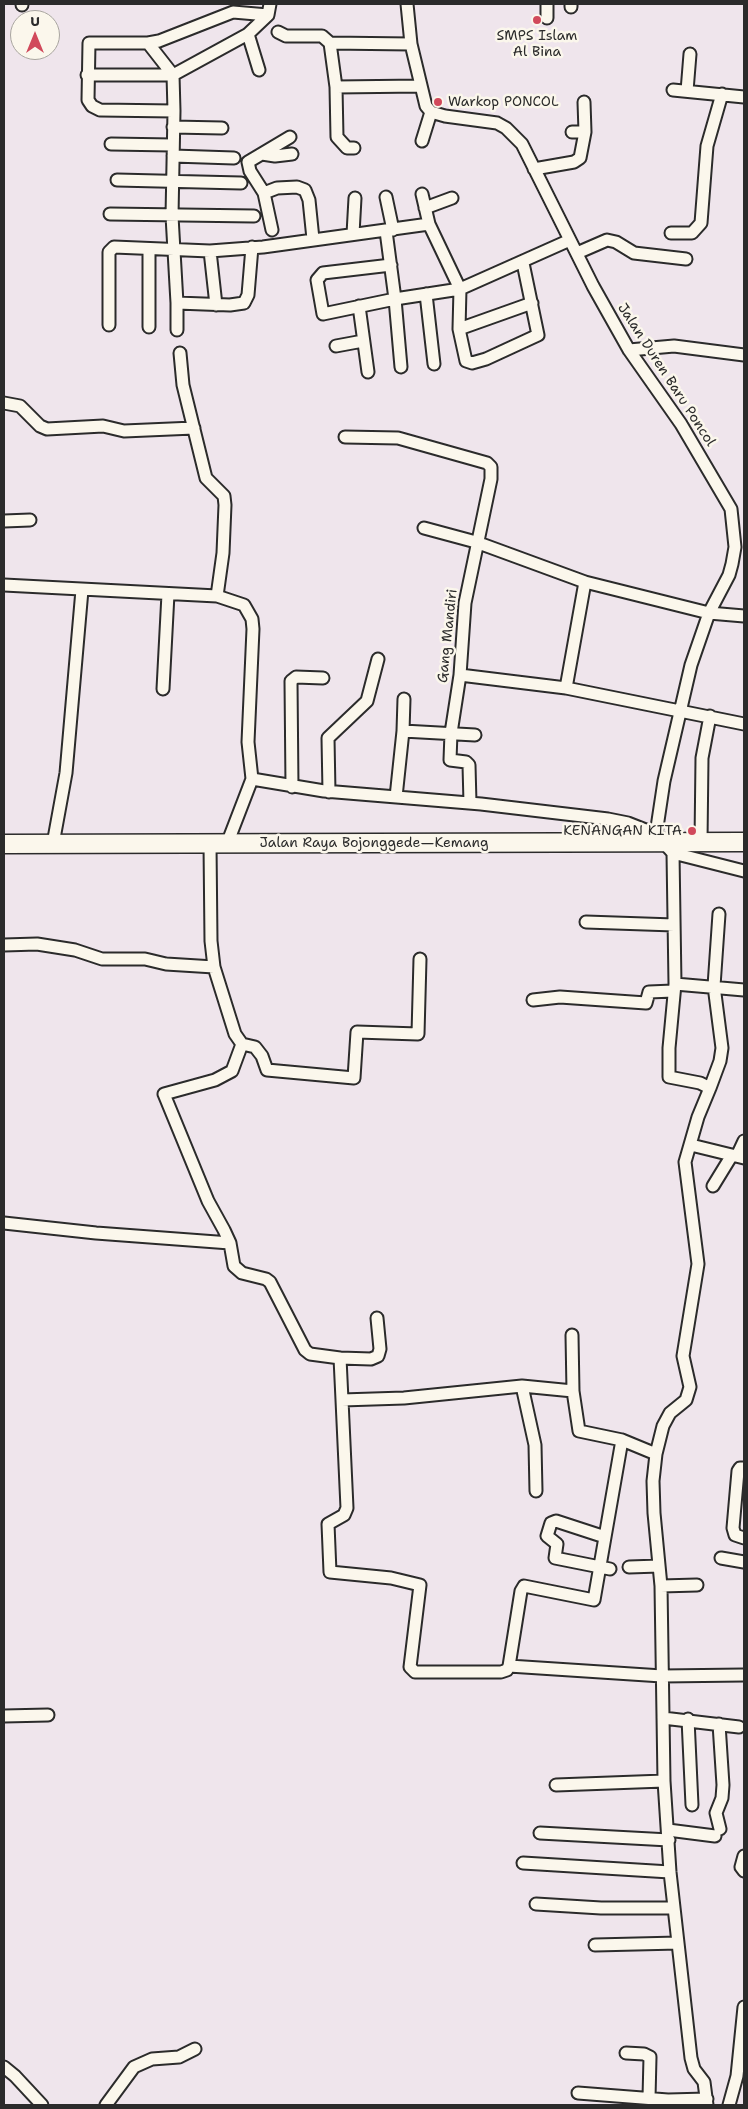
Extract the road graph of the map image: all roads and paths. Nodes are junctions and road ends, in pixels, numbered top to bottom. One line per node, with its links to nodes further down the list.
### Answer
1 (407, 4): 9 (street)
2 (546, 4): 4 (street)
3 (269, 9): 6 (street); 7 (street)
4 (547, 18)
5 (278, 32): 8 (street)
6 (248, 34): 11 (street); 13 (street)
7 (148, 43): 12 (street); 13 (street)
8 (330, 44): 9 (street); 15 (street)
9 (411, 44): 14 (street)
10 (690, 54): 17 (street)
11 (259, 70)
12 (87, 75): 13 (street); 21 (street)
13 (172, 75): 21 (street)
14 (420, 86): 15 (street); 22 (street)
15 (336, 87): 30 (street)
16 (673, 90): 17 (street)
17 (687, 91): 18 (street)
18 (722, 94): 19 (street); 51 (street)
19 (744, 96)
20 (584, 102): 26 (street)
21 (174, 111): 23 (street)
22 (431, 112): 28 (street); 35 (street, Jalan Duren Baru Poncol)
23 (173, 127): 24 (street); 31 (street)
24 (222, 128)
25 (572, 132): 26 (street)
26 (585, 132): 35 (street)
27 (290, 137): 32 (street)
28 (422, 141)
29 (111, 144): 31 (street)
30 (354, 148)
31 (172, 151): 34 (street); 37 (street)
32 (262, 154): 33 (street); 39 (street)
33 (292, 154)
34 (234, 158)
35 (534, 169): 54 (street, Jalan Duren Baru Poncol)
36 (117, 180): 37 (street)
37 (172, 182): 38 (street); 46 (street)
38 (241, 183)
39 (264, 193): 49 (street); 53 (street)
40 (422, 194): 44 (street)
41 (386, 197): 50 (street)
42 (355, 198): 52 (street)
43 (452, 198): 44 (street)
44 (425, 208): 48 (street)
45 (110, 214): 46 (street)
46 (172, 216): 47 (street); 57 (street)
47 (254, 216)
48 (428, 224): 50 (street); 63 (street)
49 (272, 230)
50 (390, 230): 52 (street); 62 (street)
51 (671, 233)
52 (354, 234): 53 (street)
53 (313, 239): 55 (street)
54 (570, 240): 59 (street, Jalan Duren Baru Poncol); 61 (street)
55 (252, 247): 58 (street); 68 (street)
56 (149, 249): 57 (street); 70 (street); 71 (street)
57 (174, 250): 58 (street); 66 (street)
58 (210, 251): 68 (street)
59 (577, 253): 60 (street); 76 (street, Jalan Duren Baru Poncol)
60 (686, 259)
61 (523, 263): 63 (street); 67 (street)
62 (391, 266): 65 (street); 69 (street)
63 (460, 289): 64 (street); 72 (street)
64 (426, 294): 65 (street); 79 (street)
65 (395, 299): 69 (street); 80 (street)
66 (178, 303): 68 (street); 73 (street)
67 (532, 303): 72 (street); 72 (street)
68 (216, 305)
69 (359, 306): 74 (street)
70 (109, 325)
71 (149, 326)
72 (459, 328)
73 (177, 330)
74 (364, 341): 75 (street); 81 (street)
75 (336, 346)
76 (629, 350): 78 (street); 94 (street, Jalan Duren Baru Poncol)
77 (180, 353): 83 (street)
78 (744, 355)
79 (434, 364)
80 (401, 367)
81 (368, 372)
82 (4, 403): 83 (street)
83 (194, 428): 93 (street)
84 (345, 437): 88 (street, Gang Mandiri)
85 (30, 520): 86 (street)
86 (4, 522)
87 (424, 528): 88 (street)
88 (476, 542): 89 (street); 97 (street, Gang Mandiri)
89 (585, 582): 94 (street); 99 (street)
90 (4, 585): 91 (street)
91 (82, 590): 92 (street); 117 (street)
92 (168, 594): 93 (street); 100 (street)
93 (218, 596): 108 (street)
94 (708, 612): 95 (street); 102 (street, Jalan Duren Baru Poncol)
95 (744, 616)
96 (378, 659): 110 (street)
97 (460, 675): 99 (street); 106 (street, Gang Mandiri)
98 (323, 678): 109 (street)
99 (566, 688): 102 (street)
100 (163, 689)
101 (404, 699): 105 (street)
102 (680, 710): 103 (street); 115 (street, Jalan Duren Baru Poncol)
103 (710, 716): 104 (street); 113 (street)
104 (744, 724)
105 (402, 730): 106 (street); 111 (street)
106 (451, 733): 107 (street); 112 (street, Gang Mandiri)
107 (475, 735)
108 (252, 779): 109 (street); 118 (street)
109 (292, 787): 110 (street)
110 (330, 792): 111 (street)
111 (396, 797): 112 (street)
112 (470, 803): 115 (street)
113 (701, 842): 114 (highway, Jalan Raya Bojonggede—Kemang); 115 (highway, Jalan Raya Bojonggede—Kemang)
114 (744, 842)
115 (664, 843): 118 (highway, Jalan Raya Bojonggede—Kemang); 119 (street); 122 (street, Jalan Duren Baru Poncol)
116 (4, 844): 117 (highway, Jalan Raya Bojonggede—Kemang)
117 (53, 844): 118 (highway, Jalan Raya Bojonggede—Kemang)
118 (219, 844): 125 (street)
119 (744, 871)
120 (719, 914): 126 (street)
121 (586, 922): 122 (street)
122 (674, 925): 127 (street, Jalan Duren Baru Poncol)
123 (4, 945): 125 (street)
124 (420, 959): 130 (street)
125 (214, 967): 130 (street)
126 (714, 986): 127 (street); 128 (street); 131 (street)
127 (674, 987): 129 (street); 131 (street, Jalan Duren Baru Poncol)
128 (744, 990)
129 (533, 1000)
130 (242, 1044): 137 (street)
131 (710, 1088): 133 (street)
132 (744, 1141): 134 (street)
133 (691, 1145): 134 (street); 145 (street)
134 (738, 1157): 135 (street)
135 (713, 1186)
136 (4, 1223): 137 (street)
137 (230, 1243): 140 (street)
138 (377, 1318): 140 (street)
139 (572, 1335): 142 (street)
140 (340, 1358): 143 (street)
141 (522, 1386): 142 (street); 143 (street); 147 (street)
142 (572, 1391): 144 (street)
143 (342, 1400): 158 (street)
144 (622, 1440): 145 (street); 149 (street)
145 (656, 1454): 153 (street)
146 (744, 1468): 148 (street)
147 (536, 1491)
148 (740, 1503): 150 (street)
149 (605, 1537): 155 (street); 155 (street)
150 (744, 1538)
151 (721, 1558): 152 (street)
152 (744, 1562)
153 (659, 1566): 154 (street); 157 (street)
154 (629, 1567)
155 (605, 1568): 158 (street)
156 (697, 1585): 157 (street)
157 (661, 1586): 160 (street)
158 (510, 1666): 160 (street)
159 (744, 1675): 160 (street)
160 (662, 1676): 163 (street)
161 (48, 1715): 162 (street)
162 (4, 1716)
163 (663, 1718): 164 (street); 167 (street)
164 (688, 1719): 165 (street); 169 (street)
165 (719, 1724): 166 (street); 171 (street)
166 (740, 1727)
167 (664, 1781): 168 (street); 171 (street)
168 (556, 1785)
169 (692, 1806)
170 (540, 1833): 171 (street)
171 (668, 1835): 175 (street)
172 (744, 1856): 174 (street)
173 (523, 1864): 175 (street)
174 (744, 1871)
175 (670, 1872): 177 (street)
176 (536, 1904): 177 (street)
177 (674, 1908): 178 (street)
178 (678, 1943): 179 (street); 186 (street)
179 (595, 1945)
180 (744, 2007): 189 (street)
181 (195, 2049): 188 (street)
182 (626, 2053): 185 (street)
183 (4, 2067): 187 (street)
184 (578, 2093): 185 (street)
185 (655, 2101): 186 (street)
186 (707, 2102)
187 (42, 2105)
188 (106, 2105)
189 (729, 2105)

